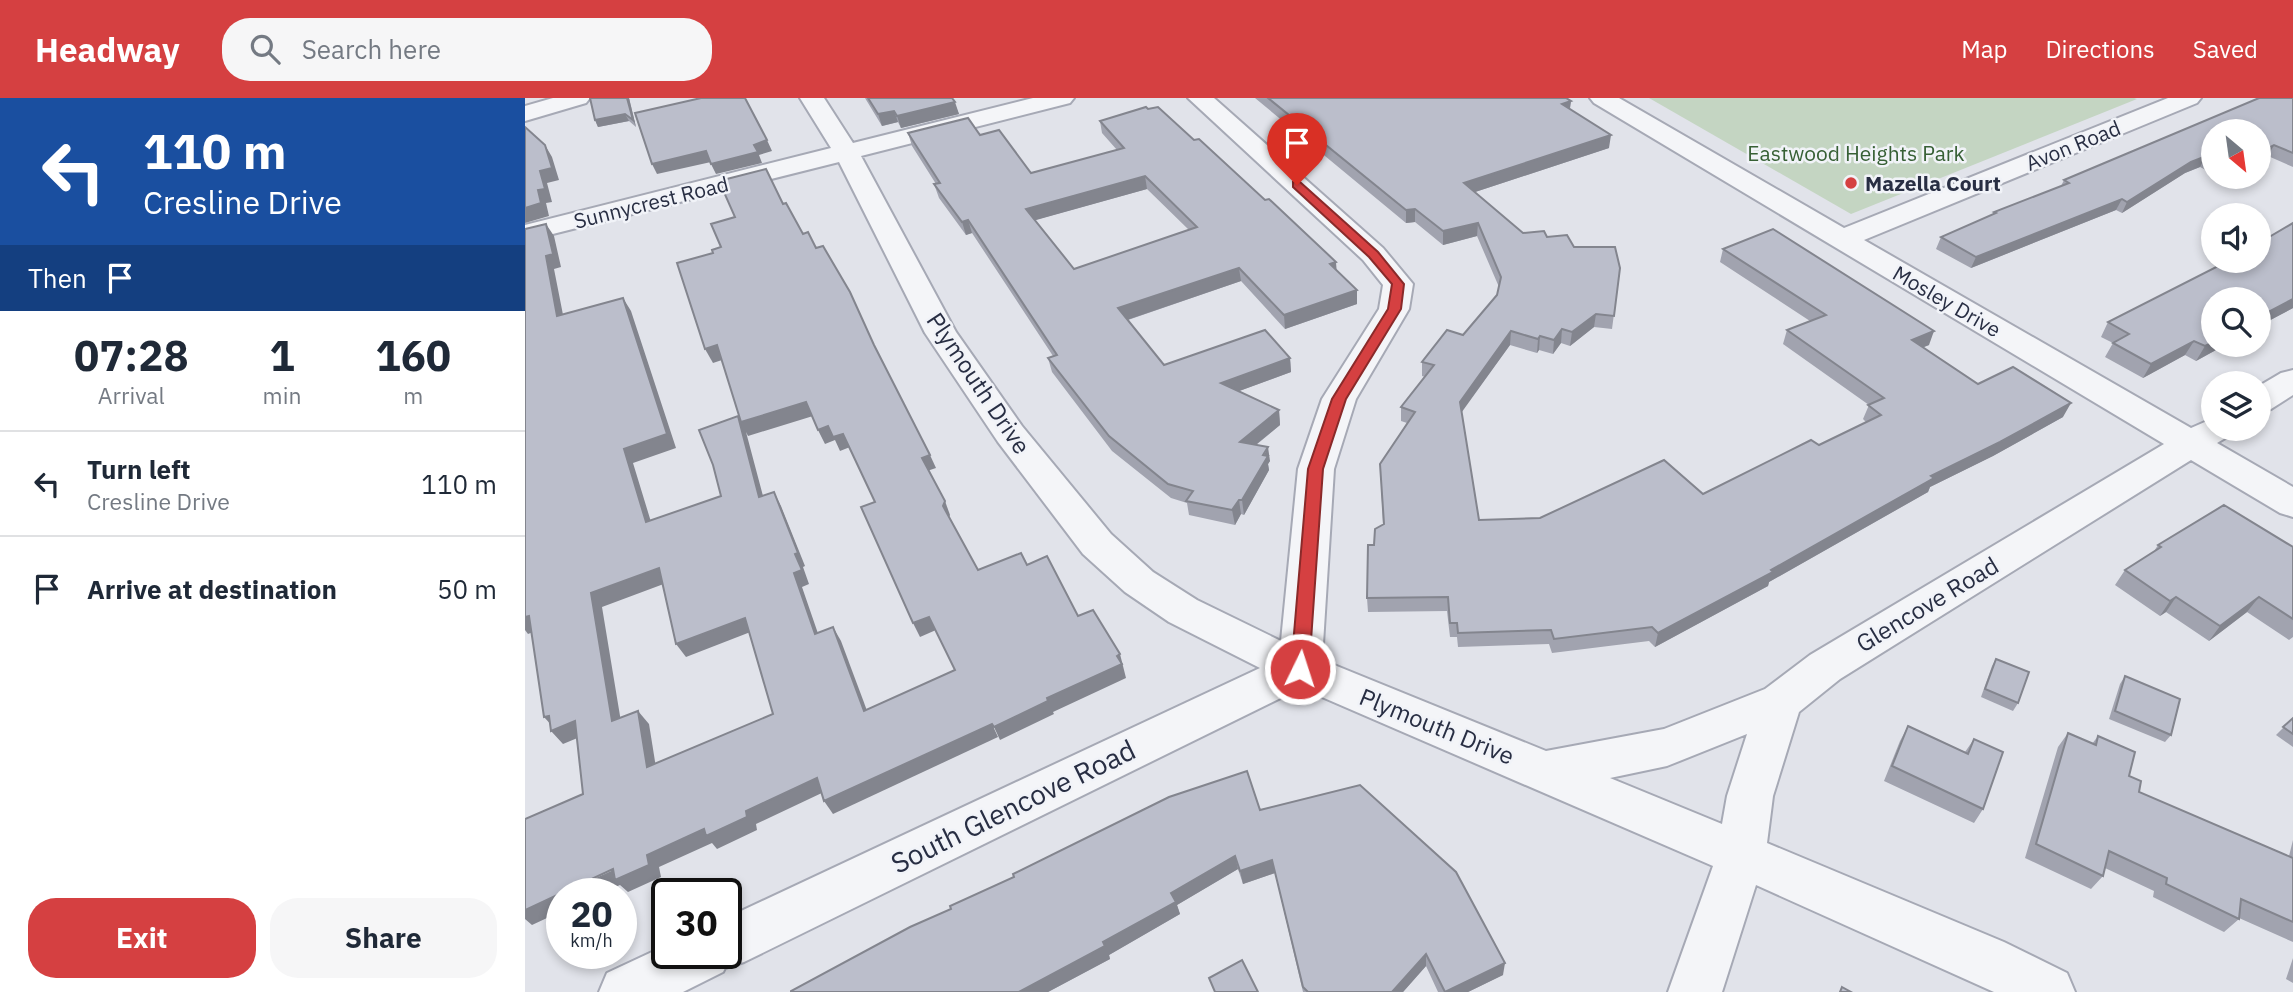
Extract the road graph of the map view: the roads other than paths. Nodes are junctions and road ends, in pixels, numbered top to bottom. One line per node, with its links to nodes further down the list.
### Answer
1 (578, 98): 7 (street)
2 (812, 98): 8 (street, Plymouth Drive)
3 (1062, 98): 8 (street, Sunnycrest Road)
4 (1201, 98): 17 (street)
5 (1602, 98): 10 (street, Mosley Drive)
6 (2166, 101): 10 (street, Avon Road)
7 (525, 114)
8 (847, 153): 9 (street, Sunnycrest Road); 17 (street, Plymouth Drive)
9 (525, 233)
10 (1841, 239): 13 (street, Mosley Drive)
11 (2293, 380): 12 (street)
12 (2271, 394)
13 (2201, 434)
14 (2201, 438): 18 (street, Glencove Road)
15 (2211, 441): 16 (street, Mosley Drive)
16 (2293, 503)
17 (1300, 669): 19 (street, Plymouth Drive); 21 (street, South Glencove Road)
18 (1780, 702): 19 (street, Glencove Road); 20 (street)
19 (1545, 771): 20 (street, Plymouth Drive)
20 (1741, 857): 24 (street); 25 (street, Plymouth Drive)
21 (742, 936)
22 (674, 969): 23 (street)
23 (626, 992)
24 (1695, 992)
25 (2048, 992)

